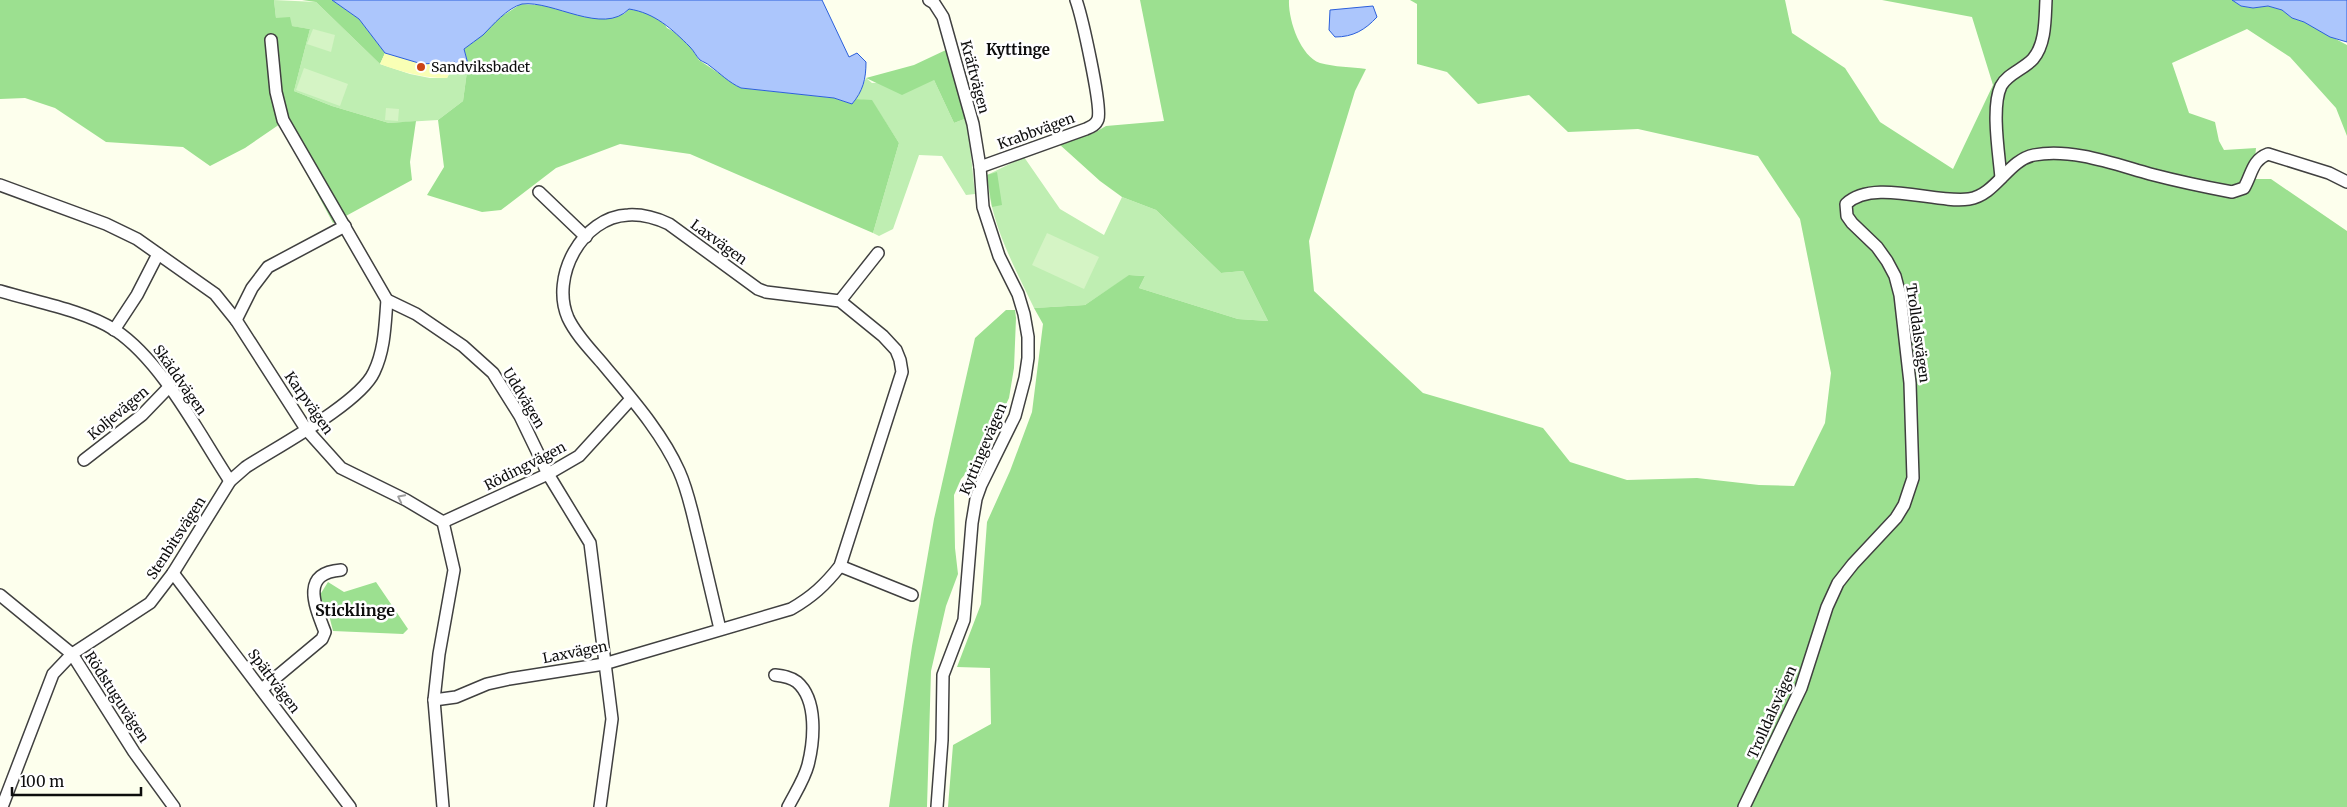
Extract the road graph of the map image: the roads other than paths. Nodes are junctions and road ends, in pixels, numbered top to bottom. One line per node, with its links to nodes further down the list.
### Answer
1 (1076, 0): 5 (street, Krabbvägen)
2 (2046, 0): 6 (street)
3 (933, 1): 5 (street, Kräftvägen)
4 (271, 40): 10 (street)
5 (980, 167): 43 (street, Kyttingevägen)
6 (2002, 178): 7 (street, Trolldalsvägen); 44 (street, Trolldalsvägen)
7 (2347, 182)
8 (0, 185): 13 (street, Karpvägen)
9 (539, 192): 11 (street)
10 (345, 226): 15 (street); 17 (street)
11 (586, 237): 16 (street, Laxvägen); 20 (street, Laxvägen)
12 (878, 253): 16 (street)
13 (158, 254): 17 (street, Karpvägen); 18 (street)
14 (0, 291): 18 (street, Skäddvägen)
15 (387, 300): 21 (street, Stenbitsvägen); 23 (street, Uddvägen)
16 (840, 301): 26 (street, Laxvägen)
17 (236, 320): 21 (street, Karpvägen)
18 (114, 330): 19 (street, Skäddvägen)
19 (169, 387): 22 (street, Koljevägen); 24 (street, Skäddvägen)
20 (631, 400): 23 (street, Rödingvägen); 31 (street, Laxvägen)
21 (306, 429): 24 (street, Stenbitsvägen); 25 (street, Karpvägen, one-way to 21)
22 (84, 460)
23 (548, 474): 25 (street, Rödingvägen); 33 (street, Uddvägen)
24 (230, 481): 28 (street, Stenbitsvägen)
25 (443, 522): 36 (street)
26 (840, 566): 30 (street); 31 (street, Laxvägen)
27 (341, 570): 35 (street)
28 (173, 573): 32 (street, Stenbitsvägen); 35 (street, Spättvägen)
29 (0, 595): 32 (street, Rödstuguvägen)
30 (912, 596)
31 (720, 629): 33 (street, Laxvägen)
32 (72, 654): 37 (street, Stenbitsvägen); 38 (street, Rödstuguvägen)
33 (604, 664): 36 (street, Laxvägen); 41 (street, Uddvägen)
34 (775, 675): 42 (street)
35 (262, 689): 39 (street, Spättvägen)
36 (434, 700): 40 (street)
37 (2, 807)
38 (174, 807)
39 (350, 807)
40 (443, 807)
41 (600, 807)
42 (788, 807)
43 (937, 807)
44 (1744, 807)

